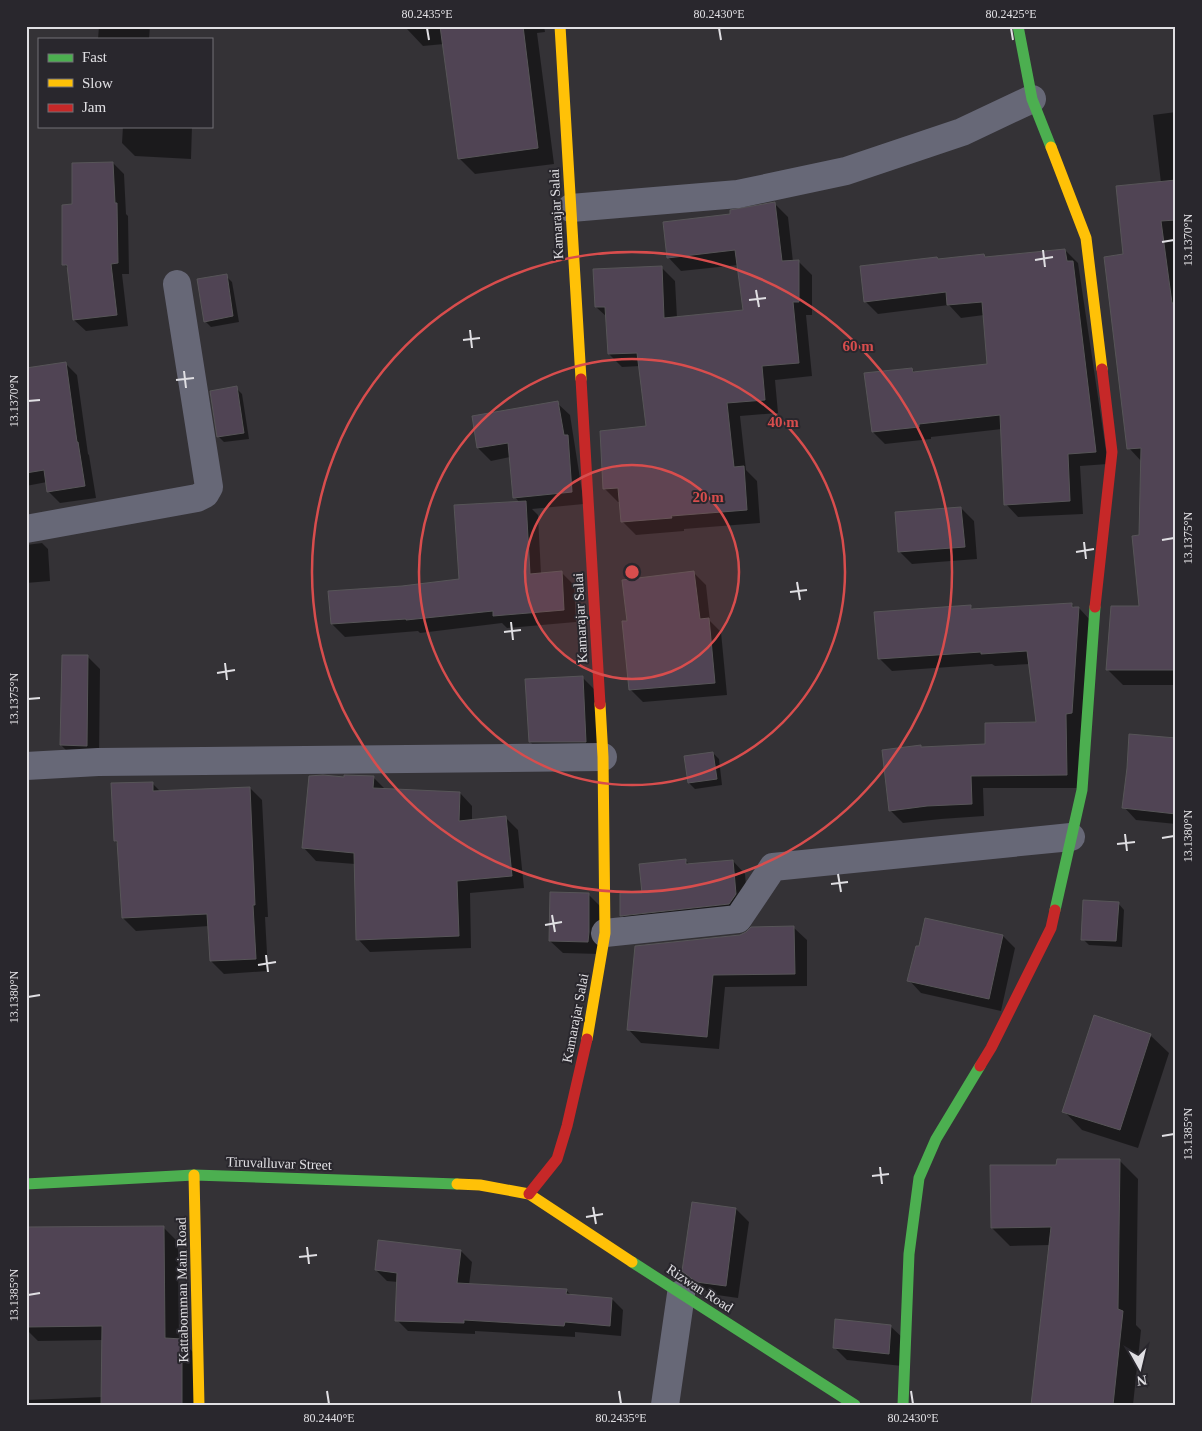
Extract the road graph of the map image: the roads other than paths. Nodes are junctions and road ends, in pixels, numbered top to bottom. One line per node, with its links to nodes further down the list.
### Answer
1 (560, 26): 4 (street, Kamarajar Salai)
2 (1018, 26): 3 (street)
3 (1032, 99): 4 (street); 9 (street)
4 (571, 208): 7 (street, Kamarajar Salai)
5 (177, 284): 6 (street)
6 (26, 528)
7 (604, 757): 8 (street); 10 (street, Kamarajar Salai)
8 (26, 766)
9 (1072, 837): 10 (street); 18 (street)
10 (605, 933): 13 (street, Kamarajar Salai)
11 (194, 1175): 12 (street, Tiruvalluvar Street); 13 (street, Tiruvalluvar Street); 15 (street, Kattabomman Main Road)
12 (26, 1184)
13 (529, 1194): 14 (street, Rizwan Road)
14 (681, 1294): 16 (street); 17 (street, Rizwan Road)
15 (200, 1405)
16 (665, 1405)
17 (855, 1405)
18 (903, 1405)

